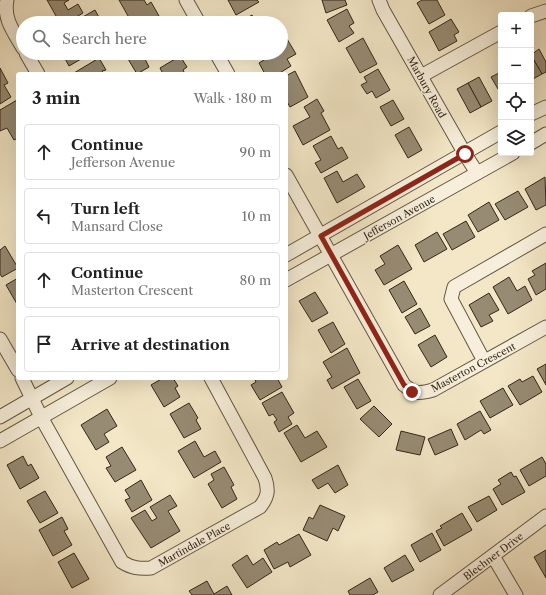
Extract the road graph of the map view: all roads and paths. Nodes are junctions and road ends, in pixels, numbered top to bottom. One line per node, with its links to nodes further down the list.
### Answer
1 (7, 0): 8 (street)
2 (186, 0): 6 (street)
3 (379, 0): 13 (street, Marbury Road)
4 (546, 11): 5 (street)
5 (534, 15)
6 (195, 16)
7 (498, 34): 13 (street)
8 (16, 36)
9 (30, 60): 11 (street)
10 (220, 60): 12 (street)
11 (37, 72)
12 (227, 72)
13 (422, 76): 19 (street, Marbury Road)
14 (546, 107): 15 (street)
15 (534, 113)
16 (498, 134): 19 (street)
17 (546, 134): 18 (street)
18 (534, 141)
19 (465, 154): 21 (street, Marbury Road); 24 (street)
20 (508, 156): 21 (street, Jefferson Avenue)
21 (477, 173): 26 (street, Jefferson Avenue)
22 (288, 178): 24 (street, Masterton Crescent)
23 (546, 234): 30 (street)
24 (321, 236): 25 (street); 26 (street, Masterton Crescent)
25 (288, 254)
26 (330, 256): 27 (street, Jefferson Avenue); 30 (street, Masterton Crescent)
27 (288, 279)
28 (546, 327): 30 (street, Masterton Crescent)
29 (0, 339): 31 (street)
30 (484, 361)
31 (16, 367)
32 (23, 380): 36 (street, Martindale Place)
33 (63, 380): 36 (street)
34 (106, 380): 38 (street)
35 (212, 380): 38 (street, Martindale Place)
36 (33, 397): 37 (street); 38 (street, Martindale Place)
37 (0, 416)
38 (41, 417): 39 (street)
39 (0, 441)
40 (546, 516): 41 (street, Blechner Drive)
41 (493, 556): 42 (street, Blechner Drive); 43 (street)
42 (440, 595)
43 (516, 595)

